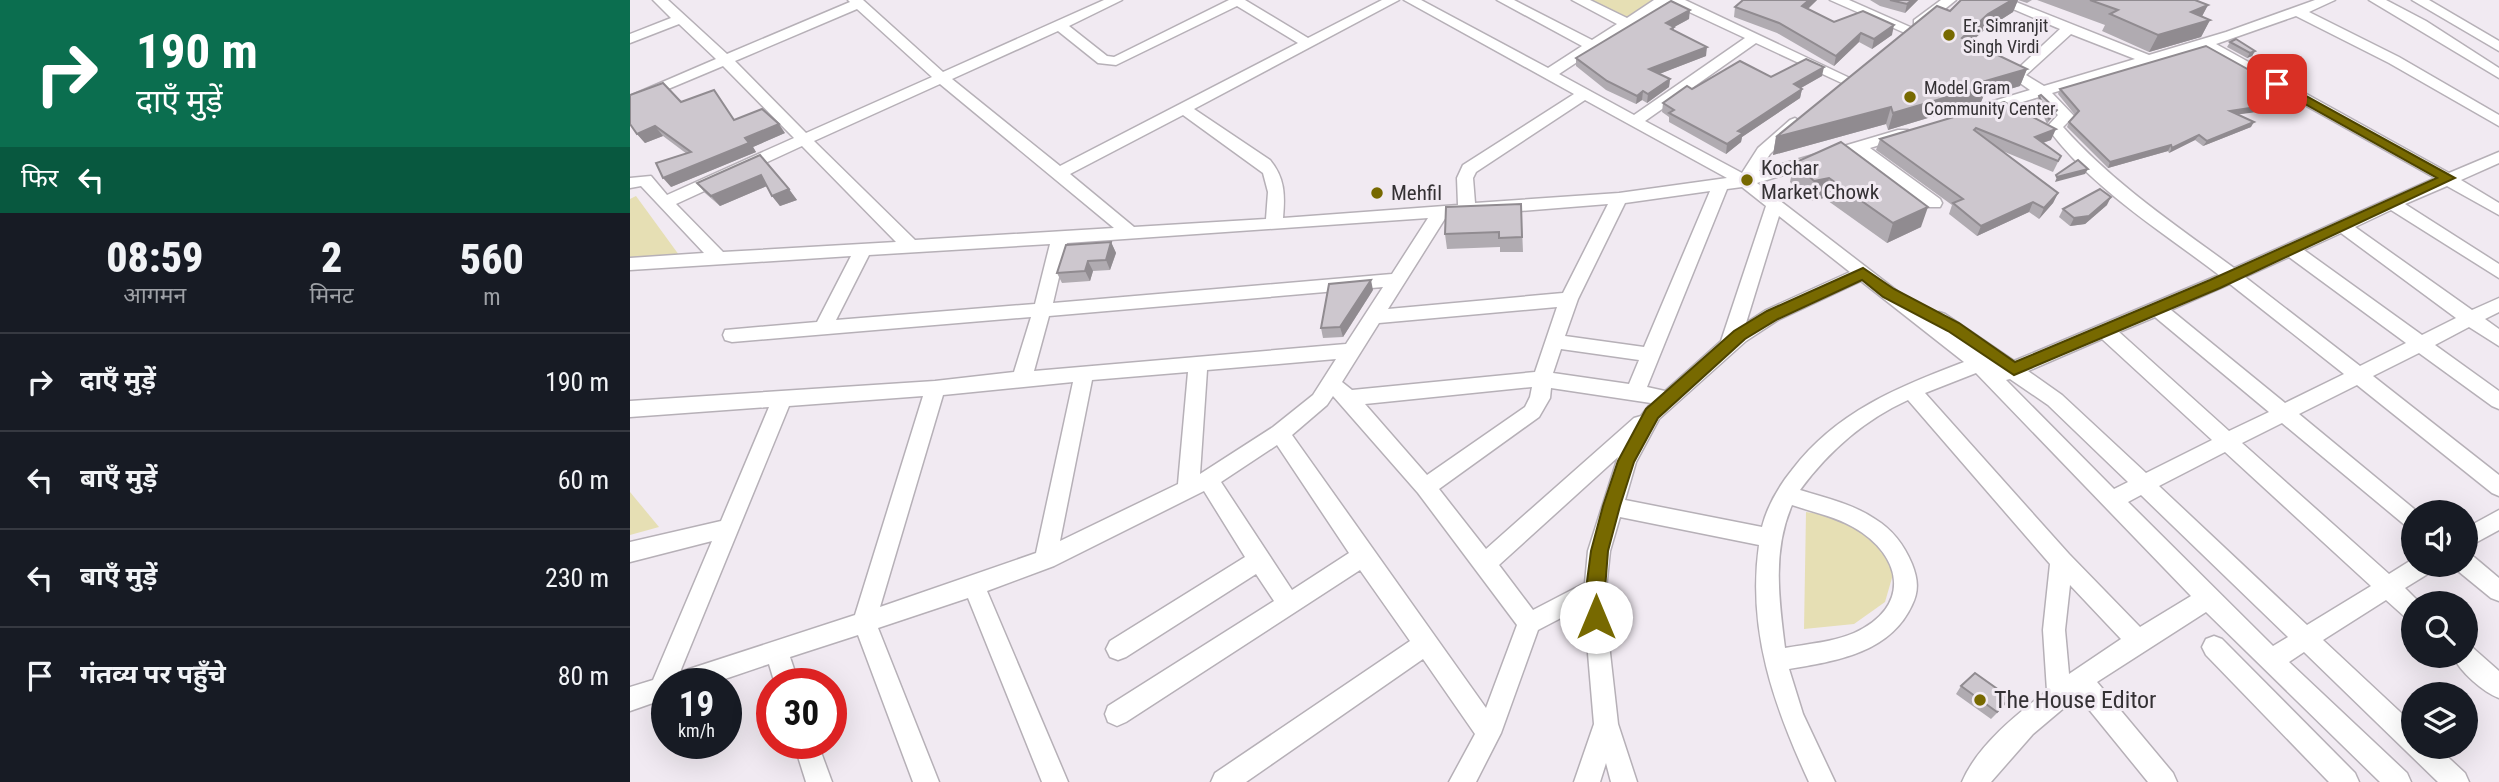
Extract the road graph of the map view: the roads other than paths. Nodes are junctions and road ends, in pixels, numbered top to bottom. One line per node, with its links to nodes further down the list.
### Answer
1 (660, 0): 18 (street)
2 (1237, 0): 20 (street); 24 (street)
3 (1392, 0): 24 (street)
4 (1411, 0): 30 (street)
5 (1504, 0): 26 (street)
6 (1579, 0): 19 (street)
7 (1663, 0): 19 (street)
8 (1674, 0): 22 (street)
9 (1837, 0): 10 (street)
10 (1949, 0)
11 (1999, 0): 21 (street)
12 (2328, 0): 17 (street)
13 (2376, 0): 31 (street)
14 (2418, 0): 27 (street)
15 (1112, 1): 20 (street)
16 (857, 2): 29 (street); 32 (street)
17 (2299, 12): 25 (street); 41 (street)
18 (680, 19): 23 (street); 29 (street)
19 (1627, 23): 26 (street)
20 (1059, 25): 32 (street)
21 (2068, 29): 28 (street); 34 (street)
22 (1755, 37): 33 (street); 40 (street)
23 (630, 39)
24 (1307, 43): 37 (street)
25 (2204, 43): 28 (street); 47 (street)
26 (1592, 46): 30 (street)
27 (2499, 47)
28 (2147, 59): 34 (street)
29 (725, 60): 36 (street); 43 (street)
30 (1549, 74): 35 (street)
31 (2499, 74)
32 (941, 77): 43 (street); 46 (street)
33 (1848, 81)
34 (2042, 91): 39 (street); 70 (street)
35 (1585, 94): 40 (street); 58 (street)
36 (630, 101)
37 (1184, 109): 46 (street); 59 (street)
38 (1806, 114): 48 (street)
39 (1963, 115)
40 (1635, 121): 48 (street)
41 (2499, 121)
42 (1923, 127): 44 (street)
43 (804, 138): 52 (street); 63 (street)
44 (1858, 146): 48 (street); 55 (street)
45 (2496, 161): 47 (street)
46 (1060, 173): 61 (street)
47 (2448, 178): 53 (street); 56 (street)
48 (1745, 181): 50 (street); 54 (street)
49 (630, 183): 52 (street)
50 (1720, 186): 51 (street); 87 (street)
51 (1619, 198): 58 (street); 73 (street)
52 (665, 202): 66 (street)
53 (2392, 203): 60 (street); 68 (street)
54 (1775, 204): 69 (street); 84 (street)
55 (1934, 204)
56 (2499, 210)
57 (1441, 211): 58 (street); 59 (street); 71 (street)
58 (1467, 211)
59 (1275, 224): 61 (street)
60 (2342, 226): 65 (street); 78 (street)
61 (1131, 233): 62 (street)
62 (1060, 237): 63 (street); 76 (street)
63 (909, 245): 64 (street)
64 (864, 248): 66 (street); 79 (street)
65 (2290, 249): 70 (street); 85 (street)
66 (717, 257): 67 (street)
67 (631, 264)
68 (2499, 272)
69 (1863, 273): 72 (street); 84 (street)
70 (2232, 276): 75 (street); 92 (street)
71 (1396, 280): 76 (street); 77 (street)
72 (1888, 293): 89 (street); 90 (street)
73 (1569, 299): 77 (street); 83 (street)
74 (2499, 304): 78 (street)
75 (2157, 308): 80 (street); 103 (street)
76 (1042, 310): 79 (street); 93 (street)
77 (1373, 317): 86 (street)
78 (2469, 319): 82 (street); 85 (street)
79 (823, 328): 81 (street)
80 (2104, 331): 89 (street); 105 (street)
81 (732, 335)
82 (2499, 340)
83 (1554, 341): 87 (street); 94 (street)
84 (1730, 343): 101 (street)
85 (2420, 344): 92 (street); 100 (street)
86 (1350, 351): 88 (street); 97 (street)
87 (1651, 355): 98 (street)
88 (1198, 366): 91 (street); 106 (street)
89 (2014, 369): 90 (street); 107 (street)
90 (1986, 371): 96 (street); 111 (street)
91 (1084, 374): 93 (street); 120 (street)
92 (2358, 375): 103 (street); 109 (street)
93 (1022, 379): 95 (street)
94 (1542, 379): 97 (street); 98 (street); 108 (street)
95 (935, 388): 99 (street); 133 (street)
96 (1911, 390): 110 (street); 122 (street)
97 (1340, 392): 104 (street); 108 (street)
98 (1635, 392): 101 (street)
99 (782, 399): 102 (street); 115 (street)
100 (2499, 401)
101 (1660, 406): 112 (street); 123 (street)
102 (630, 409)
103 (2284, 413): 105 (street); 113 (street)
104 (1280, 433): 106 (street); 119 (street)
105 (2227, 442): 107 (street); 127 (street)
106 (1198, 484): 120 (street); 121 (street)
107 (2143, 484): 111 (street); 135 (street)
108 (1425, 487): 123 (street)
109 (2499, 487)
110 (1788, 495): 117 (street); 142 (street)
111 (2112, 500): 130 (street)
112 (1611, 506): 117 (street); 128 (street)
113 (2401, 510)
114 (2499, 519): 116 (street)
115 (728, 528): 118 (street); 143 (street)
116 (2478, 532)
117 (1770, 538): 142 (street)
118 (630, 552)
119 (1363, 556): 132 (street); 137 (street)
120 (1046, 559): 126 (street)
121 (1259, 560): 132 (street); 139 (street)
122 (2061, 561): 136 (street); 150 (street)
123 (1485, 564): 134 (street)
124 (2478, 574): 129 (street)
125 (2404, 577): 127 (street)
126 (974, 586): 133 (street); 160 (street)
127 (2388, 587): 131 (street); 135 (street)
128 (1595, 589): 134 (street); 153 (street)
129 (2499, 591)
130 (2208, 598): 136 (street); 141 (street)
131 (2401, 599)
132 (1289, 604): 152 (street)
133 (864, 621): 140 (street); 159 (street)
134 (1530, 623): 155 (street)
135 (2305, 639): 141 (street); 154 (street)
136 (2139, 642): 147 (street)
137 (1427, 643): 155 (street); 161 (street)
138 (2214, 647): 168 (street)
139 (1118, 649)
140 (777, 652): 144 (street); 145 (street)
141 (2271, 660): 169 (street)
142 (1774, 661): 165 (street)
143 (675, 668)
144 (727, 668)
145 (782, 668)
146 (2478, 668): 148 (street)
147 (2079, 679): 150 (street); 167 (street)
148 (2499, 687)
149 (651, 692): 151 (street)
150 (2059, 695): 166 (street)
151 (630, 699)
152 (1116, 714)
153 (1606, 724): 163 (street); 164 (street)
154 (2401, 730)
155 (1489, 733): 162 (street)
156 (811, 759): 158 (street)
157 (2432, 759): 170 (street)
158 (819, 782)
159 (926, 782)
160 (1055, 782)
161 (1224, 782)
162 (1462, 782)
163 (1587, 782)
164 (1624, 782)
165 (1822, 782)
166 (1975, 782)
167 (2164, 782)
168 (2346, 782)
169 (2398, 782)
170 (2456, 782)

